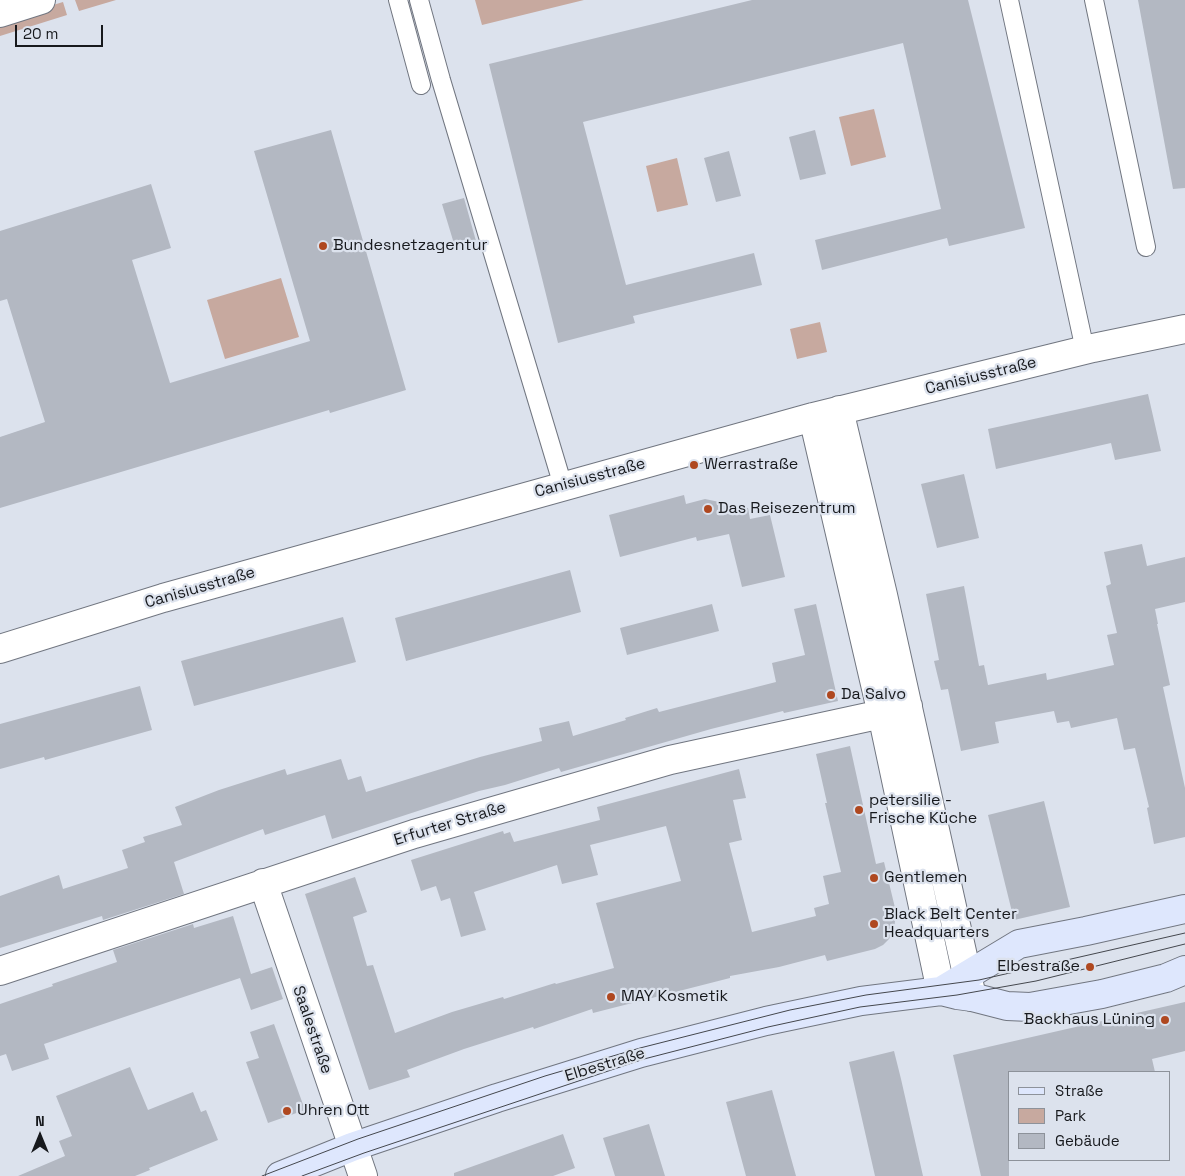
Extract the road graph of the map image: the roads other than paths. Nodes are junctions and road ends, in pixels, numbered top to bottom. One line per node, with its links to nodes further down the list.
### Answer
1 (41, 0): 6 (street)
2 (398, 0): 7 (lane)
3 (419, 0): 13 (lane)
4 (1009, 0): 10 (lane)
5 (1094, 0): 8 (lane)
6 (0, 13)
7 (421, 85)
8 (1146, 247)
9 (1185, 330): 10 (street, Canisiusstraße)
10 (1086, 350): 11 (street, Canisiusstraße)
11 (839, 410): 12 (street, Canisiusstraße); 15 (street)
12 (813, 417): 13 (street, Canisiusstraße); 16 (street)
13 (563, 486): 14 (street, Canisiusstraße)
14 (0, 649)
15 (908, 706): 16 (street, Erfurter Straße); 21 (street)
16 (882, 714): 17 (street, Erfurter Straße); 22 (street)
17 (263, 883): 19 (street, Erfurter Straße); 23 (street, Saalestraße)
18 (1185, 909): 21 (main road, Elbestraße)
19 (0, 970)
20 (1185, 970): 21 (main road)
21 (969, 985): 22 (main road, Elbestraße)
22 (941, 991): 23 (main road, Elbestraße)
23 (352, 1147): 24 (main road, Elbestraße); 25 (street, Saalestraße)
24 (280, 1176)
25 (363, 1176)

